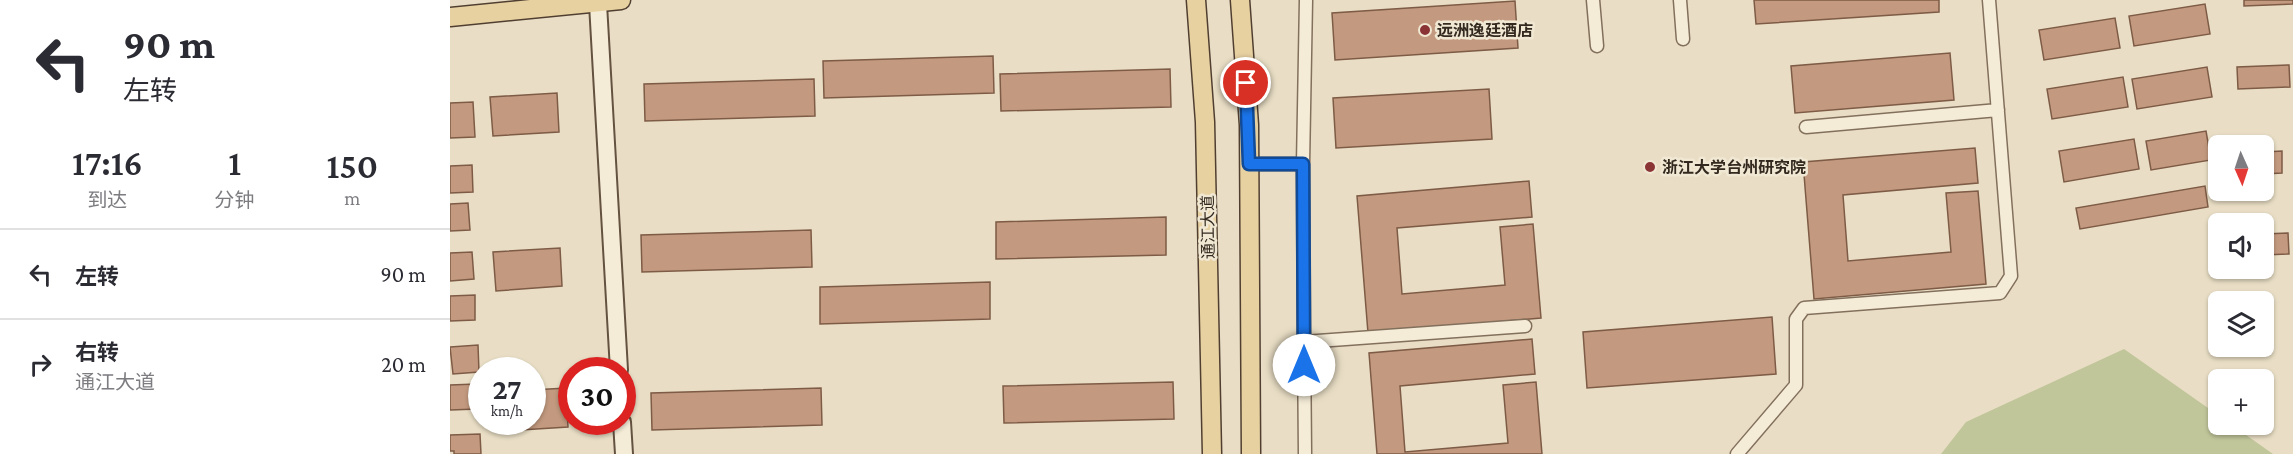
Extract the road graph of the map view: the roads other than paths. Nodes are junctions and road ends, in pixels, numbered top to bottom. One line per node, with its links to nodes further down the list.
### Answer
1 (621, 0): 8 (main road)
2 (1196, 0): 21 (main road, 通江大道)
3 (1240, 0): 14 (main road)
4 (1306, 0): 15 (street)
5 (1593, 0): 11 (street)
6 (1680, 0): 10 (street)
7 (1989, 0): 12 (street)
8 (598, 4): 9 (main road); 18 (street)
9 (450, 17)
10 (1683, 39)
11 (1597, 46)
12 (1998, 110): 13 (street); 24 (street)
13 (1806, 127)
14 (1249, 164): 15 (street); 22 (main road)
15 (1303, 164): 17 (street)
16 (1526, 326): 17 (street)
17 (1304, 342): 23 (street)
18 (619, 357)
19 (623, 435): 20 (street)
20 (624, 454)
21 (1212, 454)
22 (1251, 454)
23 (1305, 454)
24 (1737, 454)

